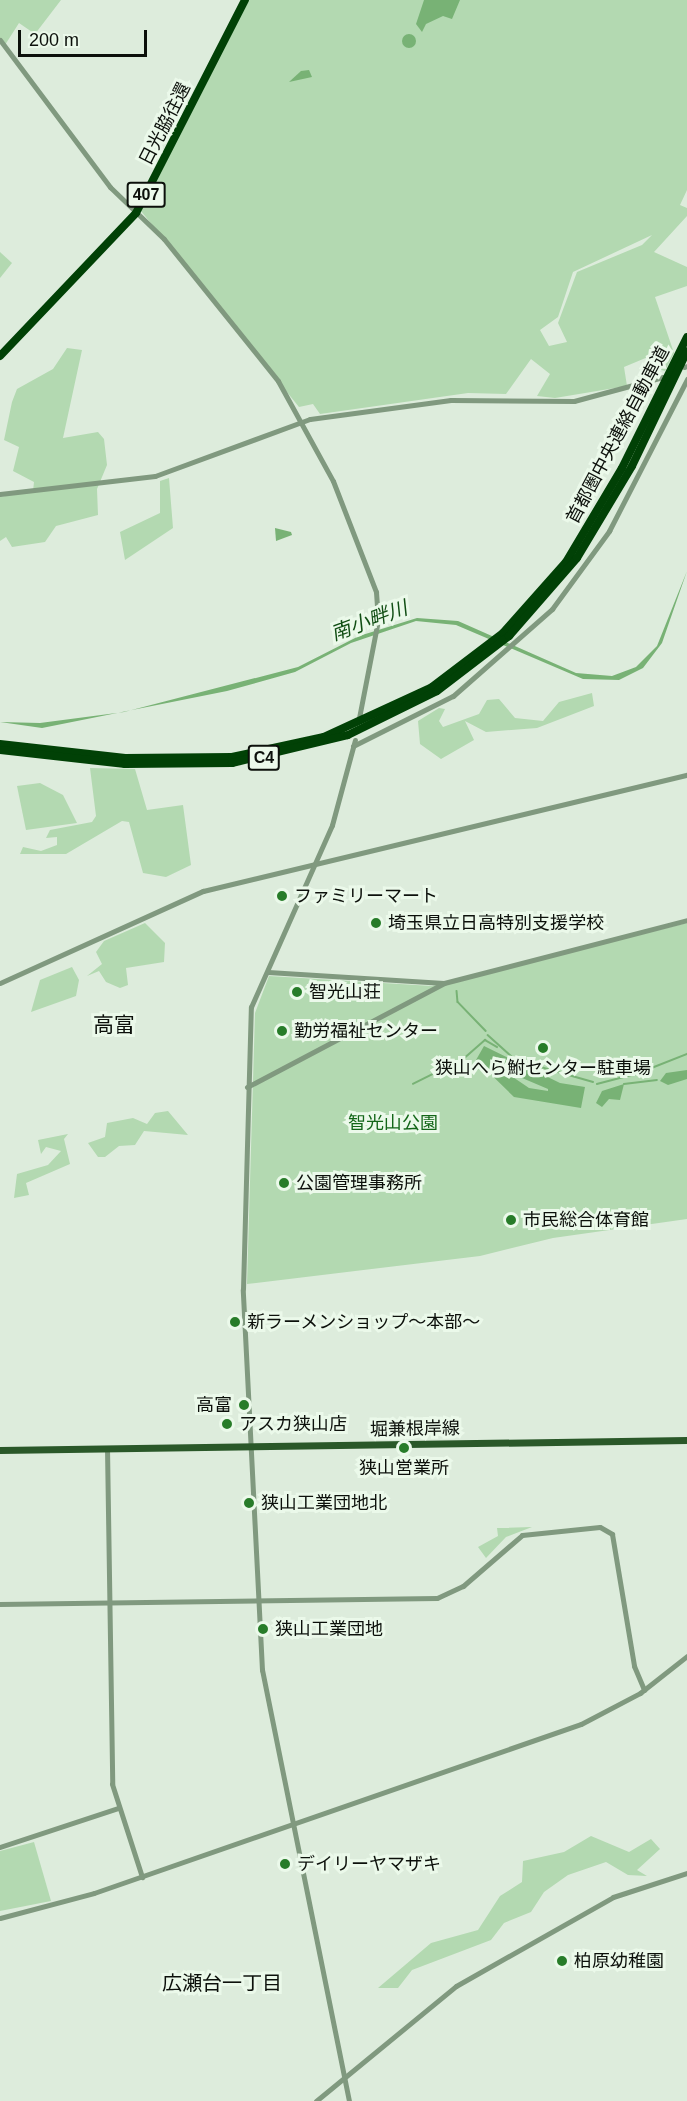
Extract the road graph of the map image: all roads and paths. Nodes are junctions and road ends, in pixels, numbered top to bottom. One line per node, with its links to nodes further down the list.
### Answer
1 (245, 0): 3 (highway, 日光脇往還 / 407)
2 (0, 40): 3 (street)
3 (136, 213): 6 (highway, 日光脇往還 / 407); 9 (street)
4 (687, 337): 11 (highway, 首都圏中央連絡自動車道 / C4)
5 (687, 351): 11 (highway, 首都圏中央連絡自動車道 / C4)
6 (0, 356)
7 (663, 377): 9 (street)
8 (687, 380): 17 (street)
9 (301, 422): 10 (street); 13 (street)
10 (0, 494)
11 (506, 634): 12 (highway, 首都圏中央連絡自動車道 / C4)
12 (496, 644): 14 (highway, 首都圏中央連絡自動車道 / C4); 15 (highway, 首都圏中央連絡自動車道 / C4)
13 (359, 718)
14 (0, 744)
15 (0, 750)
16 (687, 775): 17 (street)
17 (315, 866): 19 (street); 20 (street)
18 (687, 920): 21 (street)
19 (268, 972): 21 (street); 22 (street)
20 (0, 983)
21 (444, 984): 22 (street)
22 (247, 1086): 24 (street)
23 (687, 1440): 24 (main road, 堀兼根岸線)
24 (251, 1446): 25 (main road, 堀兼根岸線); 27 (street)
25 (107, 1448): 26 (main road, 堀兼根岸線); 28 (street)
26 (0, 1450)
27 (258, 1600): 28 (street); 31 (street); 33 (street)
28 (108, 1602): 29 (street); 32 (street)
29 (0, 1604)
30 (687, 1656): 31 (street)
31 (644, 1690): 33 (street)
32 (118, 1808): 34 (street); 36 (street)
33 (294, 1824): 36 (street); 38 (street)
34 (0, 1847)
35 (687, 1873): 38 (street)
36 (142, 1877): 37 (street)
37 (0, 1918)
38 (346, 2076): 39 (street); 40 (street)
39 (316, 2101)
40 (349, 2101)

